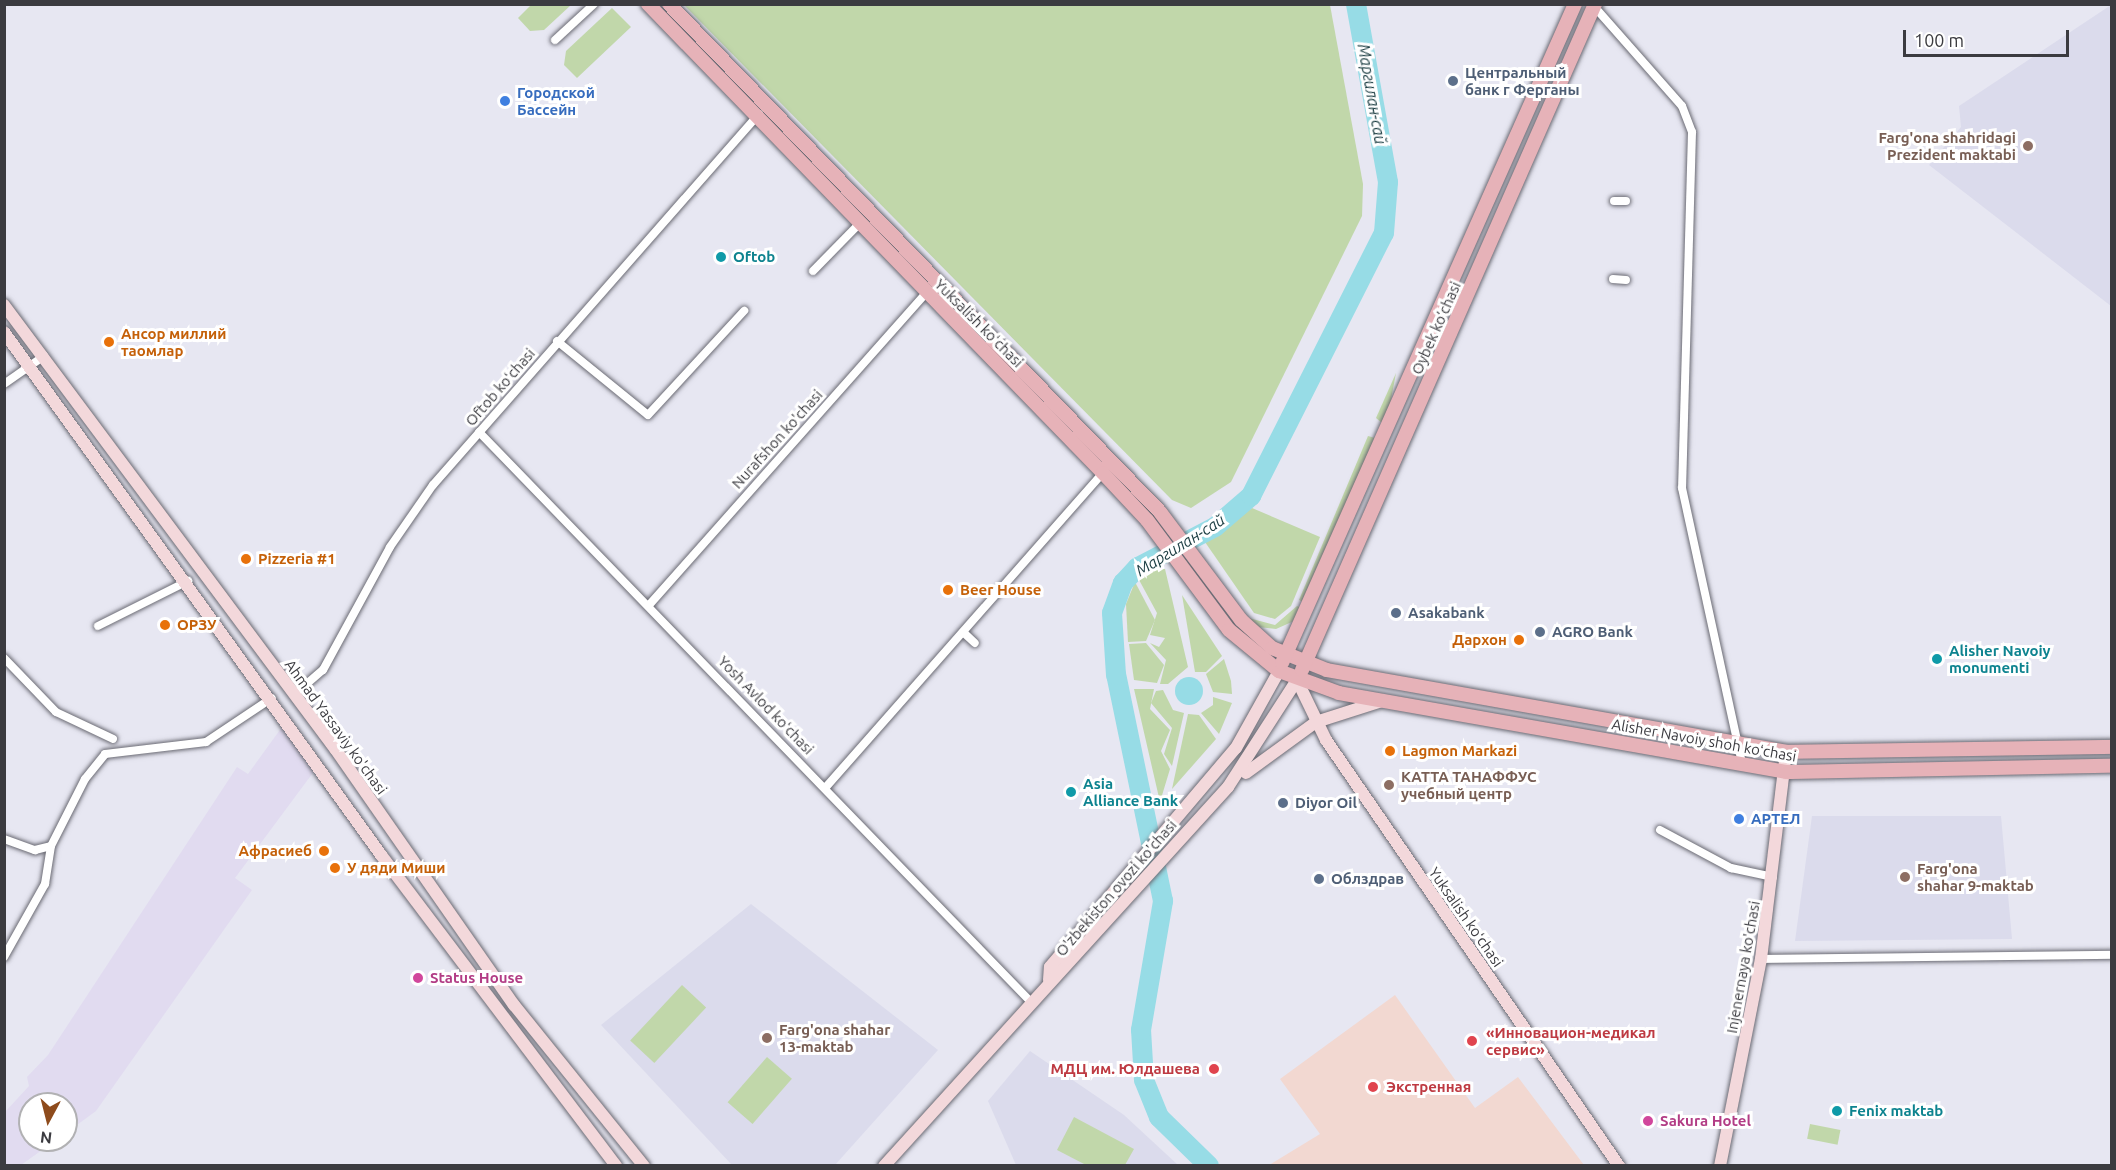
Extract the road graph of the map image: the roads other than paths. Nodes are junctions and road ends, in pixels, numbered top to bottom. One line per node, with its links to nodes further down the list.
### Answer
1 (594, 4): 6 (street)
2 (648, 4): 8 (main road, Yuksalish koʻchasi)
3 (669, 4): 7 (main road, Yuksalish koʻchasi)
4 (1575, 4): 30 (main road, Oybek ko‘chasi)
5 (1594, 5): 32 (main road, Oybek ko‘chasi); 40 (street)
6 (555, 40)
7 (766, 106): 8 (street, Oftob koʻchasi); 30 (main road, Yuksalish koʻchasi)
8 (755, 118): 11 (main road, Yuksalish koʻchasi); 19 (street, Oftob koʻchasi)
9 (1614, 201): 10 (street)
10 (1626, 201)
11 (860, 223): 12 (street); 15 (main road, Yuksalish koʻchasi)
12 (813, 271)
13 (1613, 279): 14 (street)
14 (1626, 280)
15 (926, 293): 24 (main road, Yuksalish koʻchasi); 26 (street, Nurafshon ko'chasi)
16 (4, 305): 20 (main road, Ahmad Yassaviy ko'chasi)
17 (744, 311): 19 (street)
18 (4, 332): 21 (main road)
19 (557, 341): 23 (street, Oftob koʻchasi)
20 (44, 356): 21 (street); 35 (main road, Ahmad Yassaviy ko'chasi)
21 (30, 367): 22 (street); 25 (main road)
22 (4, 384)
23 (479, 432): 26 (street, Yosh Avlod koʻchasi); 35 (street, Oftob koʻchasi)
24 (1103, 473): 28 (street); 33 (main road, Yuksalish koʻchasi)
25 (188, 581): 27 (street); 36 (main road)
26 (650, 604): 46 (street, Yosh Avlod koʻchasi)
27 (98, 626)
28 (963, 632): 29 (street); 46 (street)
29 (975, 642)
30 (1286, 655): 32 (main road, Yuksalish koʻchasi); 33 (main road, O'zbekiston ovozi ko'chasi)
31 (4, 658): 39 (street)
32 (1305, 663): 34 (main road, O'zbekiston ovozi ko'chasi); 40 (main road, Alisher Navoiy shoh koʻchasi)
33 (1279, 671): 34 (main road, Yuksalish koʻchasi); 55 (main road, O'zbekiston ovozi ko'chasi)
34 (1297, 680): 37 (main road, Alisher Navoiy shoh koʻchasi); 38 (main road, Yuksalish koʻchasi); 47 (main road, O'zbekiston ovozi ko'chasi)
35 (295, 694): 58 (main road, Ahmad Yassaviy ko'chasi)
36 (272, 698): 50 (street); 57 (main road)
37 (1385, 701): 38 (main road); 43 (main road, Alisher Navoiy shoh koʻchasi)
38 (1316, 722): 47 (main road); 60 (main road, Yuksalish koʻchasi)
39 (113, 739)
40 (1738, 744): 42 (main road, Alisher Navoiy shoh koʻchasi); 43 (street)
41 (2112, 747): 42 (main road, Alisher Navoiy shoh koʻchasi)
42 (1786, 752): 45 (main road, Injenernaya ko'chasi)
43 (1742, 764): 45 (main road, Alisher Navoiy shoh koʻchasi)
44 (2112, 766): 45 (main road, Alisher Navoiy shoh koʻchasi)
45 (1786, 772): 51 (main road, Injenernaya ko'chasi)
46 (826, 787): 56 (street, Yosh Avlod koʻchasi)
47 (1228, 787): 55 (main road, O'zbekiston ovozi ko'chasi)
48 (1660, 830): 51 (street)
49 (4, 839): 50 (street)
50 (51, 846): 53 (street)
51 (1773, 877): 54 (main road, Injenernaya ko'chasi)
52 (2112, 955): 54 (street)
53 (4, 957)
54 (1761, 959): 61 (main road, Injenernaya ko'chasi)
55 (1049, 980): 56 (main road, O'zbekiston ovozi ko'chasi)
56 (1029, 1000): 59 (main road, O'zbekiston ovozi ko'chasi)
57 (615, 1166)
58 (644, 1166)
59 (884, 1166)
60 (1619, 1166)
61 (1720, 1166)

